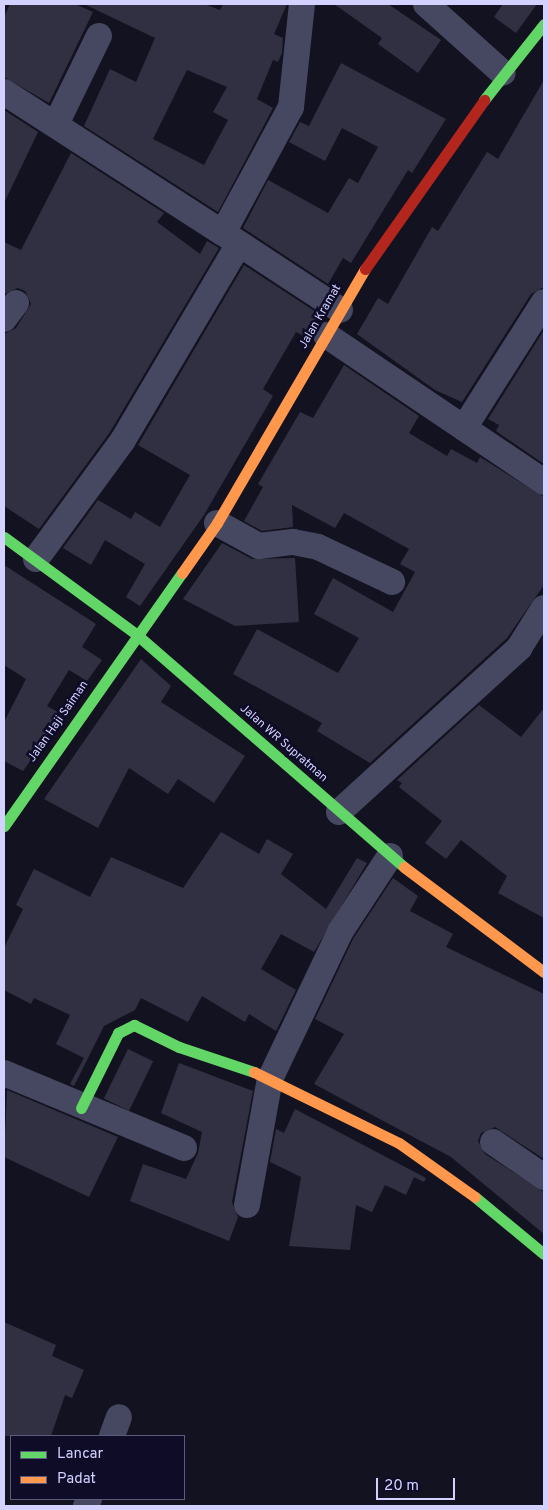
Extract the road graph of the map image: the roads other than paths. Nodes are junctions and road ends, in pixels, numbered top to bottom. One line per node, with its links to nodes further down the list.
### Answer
1 (302, 4): 8 (street)
2 (426, 4): 5 (street)
3 (544, 24): 5 (street, Jalan Kramat)
4 (99, 36): 7 (street)
5 (503, 73): 10 (street, Jalan Kramat)
6 (4, 92): 7 (street)
7 (56, 124): 8 (street)
8 (231, 238): 10 (street); 16 (street)
9 (544, 302): 12 (street)
10 (340, 310): 11 (street, Jalan Kramat)
11 (326, 335): 12 (street); 14 (street, Jalan Kramat)
12 (464, 428): 13 (street)
13 (544, 482)
14 (217, 523): 17 (street); 19 (street, Jalan Kramat)
15 (4, 537): 16 (street, Jalan WR Supratman)
16 (36, 559): 19 (street, Jalan WR Supratman)
17 (392, 582)
18 (544, 608): 20 (street)
19 (136, 634): 20 (street, Jalan WR Supratman); 21 (street, Jalan Haji Saiman)
20 (339, 812): 22 (street, Jalan WR Supratman)
21 (4, 826)
22 (390, 856): 23 (street, Jalan WR Supratman); 25 (street)
23 (544, 972)
24 (4, 1073): 26 (street)
25 (270, 1079): 26 (street); 30 (street); 31 (street)
26 (81, 1108): 28 (street)
27 (493, 1142): 29 (street)
28 (184, 1148)
29 (544, 1177)
30 (247, 1205)
31 (544, 1254)

